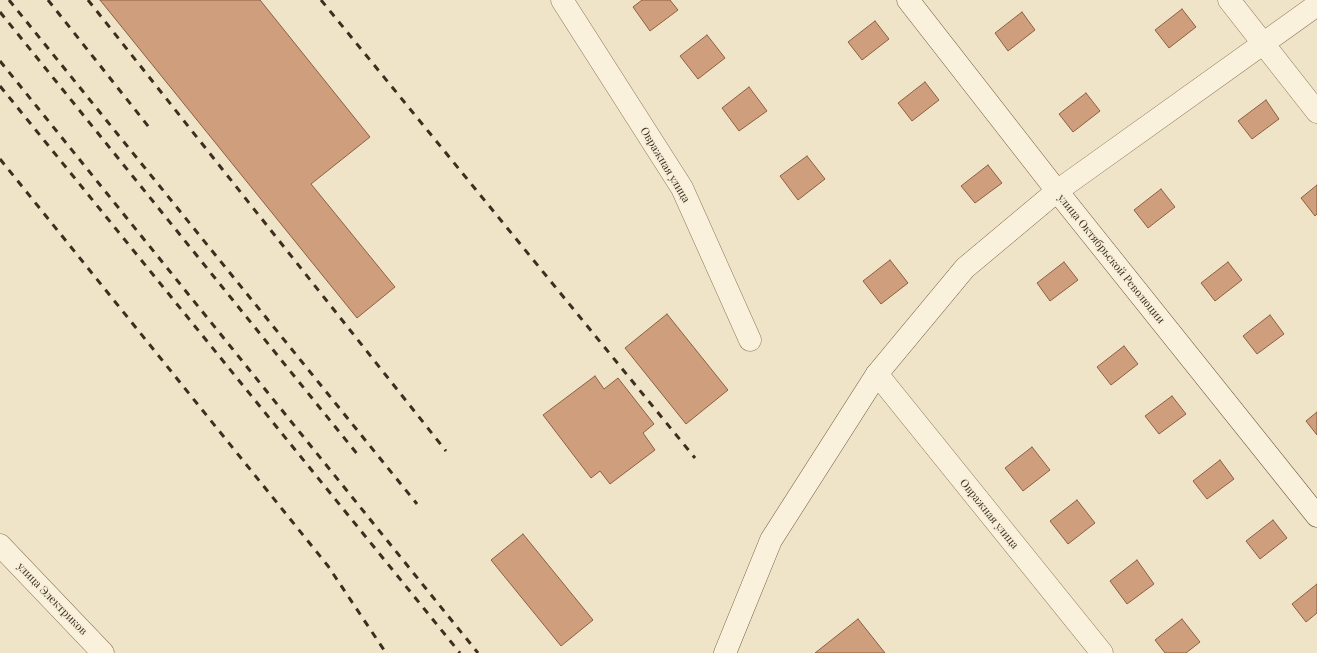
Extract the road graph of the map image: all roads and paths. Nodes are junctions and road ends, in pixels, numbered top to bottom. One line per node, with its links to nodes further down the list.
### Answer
1 (562, 0): 8 (street, Овражная улица)
2 (908, 0): 7 (street, улица Октябрьской Революции)
3 (1229, 0): 5 (street)
4 (1317, 4): 5 (street)
5 (1263, 43): 6 (street); 7 (street)
6 (1317, 112)
7 (1057, 191): 9 (street); 10 (street, улица Октябрьской Революции)
8 (750, 340)
9 (877, 374): 13 (street); 14 (street, Овражная улица)
10 (1317, 516)
11 (0, 545): 12 (street, улица Электриков)
12 (104, 653)
13 (725, 653)
14 (1102, 653)

